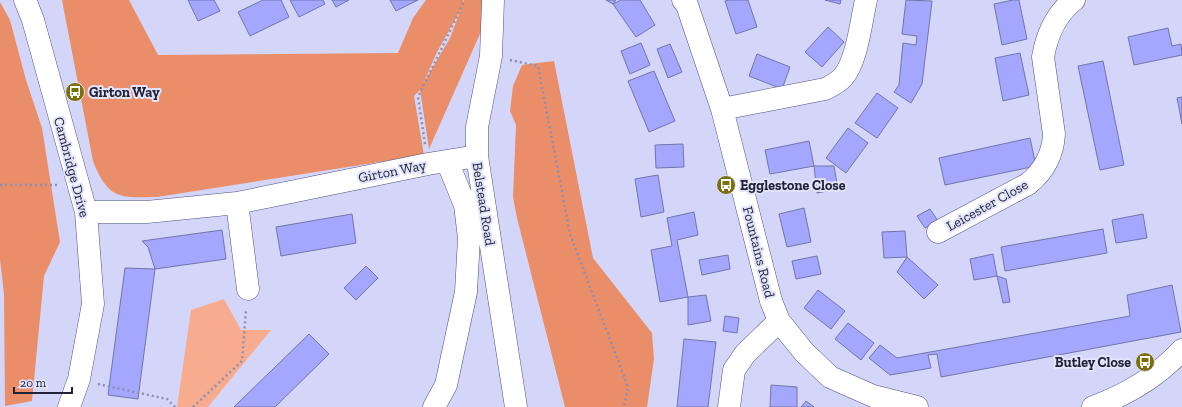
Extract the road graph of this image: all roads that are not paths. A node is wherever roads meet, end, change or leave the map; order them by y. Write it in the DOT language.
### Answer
graph roads {
  1 [pos="25,0"];
  2 [pos="493,0"];
  3 [pos="683,0"];
  4 [pos="866,0"];
  5 [pos="1074,0"];
  6 [pos="722,109"];
  7 [pos="477,156"];
  8 [pos="438,162"];
  9 [pos="237,203"];
  10 [pos="86,212"];
  11 [pos="938,232"];
  12 [pos="248,289"];
  13 [pos="779,321"];
  14 [pos="1182,350"];
  15 [pos="1123,402"];
  16 [pos="69,407"];
  17 [pos="434,407"];
  18 [pos="516,407"];
  19 [pos="729,407"];
  20 [pos="917,407"];
  21 [pos="1092,407"];
  1 -- 10 [label="street, Cambridge Drive"];
  2 -- 7 [label="street, Belstead Road"];
  3 -- 6 [label="street, Fountains Road"];
  4 -- 6 [label="street"];
  5 -- 11 [label="street, Leicester Close"];
  6 -- 13 [label="street, Fountains Road"];
  7 -- 8 [label="street, Girton Way"];
  7 -- 18 [label="street, Belstead Road"];
  8 -- 9 [label="street, Girton Way"];
  8 -- 17 [label="street"];
  9 -- 10 [label="street, Girton Way"];
  9 -- 12 [label="street"];
  10 -- 16 [label="street, Cambridge Drive"];
  13 -- 19 [label="street"];
  13 -- 20 [label="street, Fountains Road"];
  14 -- 15 [label="street"];
  15 -- 21 [label="street"];
}
